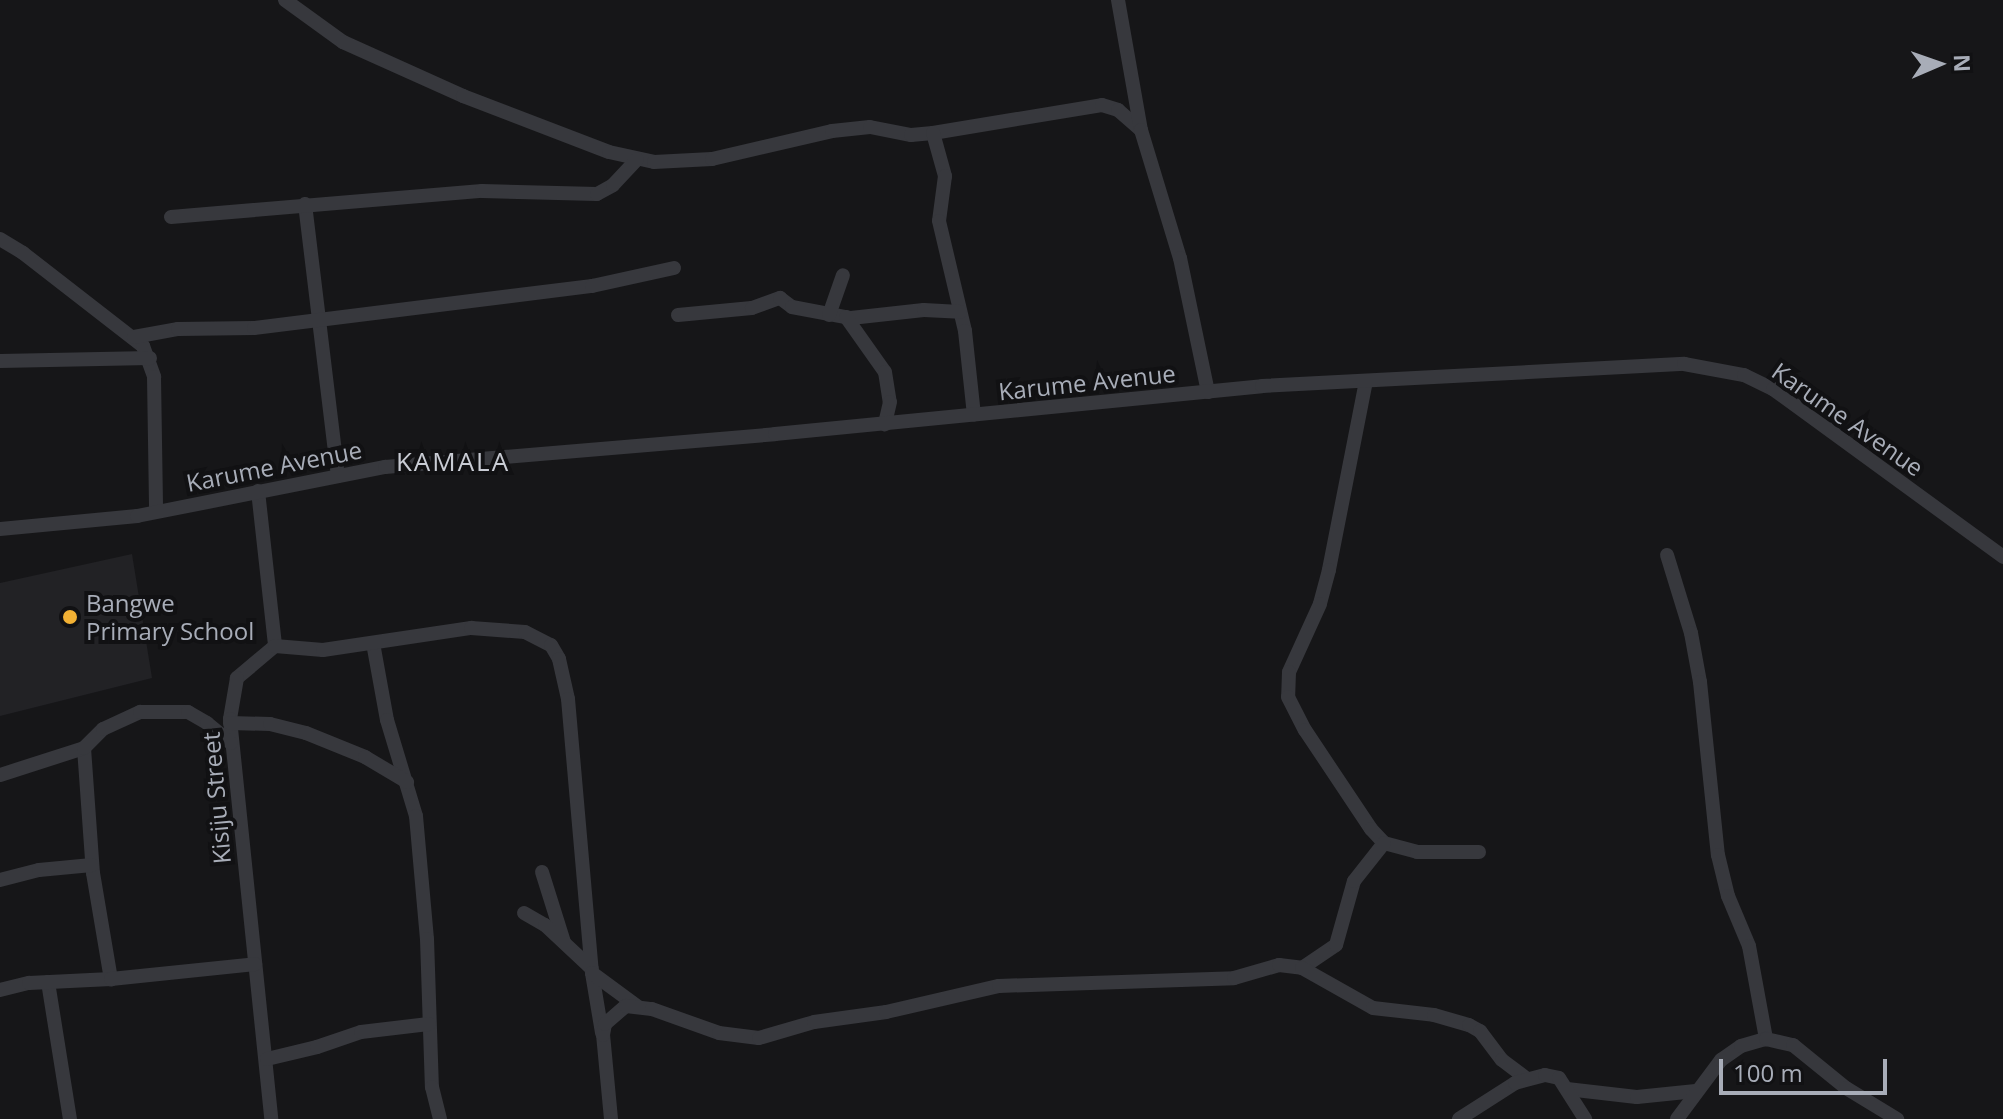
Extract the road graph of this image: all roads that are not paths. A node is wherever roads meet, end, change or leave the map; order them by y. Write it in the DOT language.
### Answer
graph roads {
  1 [pos="285,0"];
  2 [pos="1118,0"];
  3 [pos="1141,130"];
  4 [pos="933,133"];
  5 [pos="637,159"];
  6 [pos="305,204"];
  7 [pos="171,217"];
  8 [pos="0,239"];
  9 [pos="674,268"];
  10 [pos="843,275"];
  11 [pos="960,312"];
  12 [pos="678,315"];
  13 [pos="829,315"];
  14 [pos="319,317"];
  15 [pos="846,317"];
  16 [pos="134,337"];
  17 [pos="150,358"];
  18 [pos="0,361"];
  19 [pos="1366,381"];
  20 [pos="1208,392"];
  21 [pos="974,415"];
  22 [pos="885,424"];
  23 [pos="338,476"];
  24 [pos="258,491"];
  25 [pos="156,510"];
  26 [pos="0,529"];
  27 [pos="1667,555"];
  28 [pos="2003,557"];
  29 [pos="373,643"];
  30 [pos="275,646"];
  31 [pos="230,723"];
  32 [pos="231,743"];
  33 [pos="84,748"];
  34 [pos="0,775"];
  35 [pos="407,782"];
  36 [pos="1384,843"];
  37 [pos="1479,852"];
  38 [pos="92,865"];
  39 [pos="542,872"];
  40 [pos="0,880"];
  41 [pos="524,913"];
  42 [pos="564,942"];
  43 [pos="255,964"];
  44 [pos="1302,968"];
  45 [pos="592,971"];
  46 [pos="111,979"];
  47 [pos="48,982"];
  48 [pos="0,990"];
  49 [pos="637,1007"];
  50 [pos="429,1024"];
  51 [pos="1766,1039"];
  52 [pos="604,1041"];
  53 [pos="267,1059"];
  54 [pos="1526,1078"];
  55 [pos="1567,1089"];
  56 [pos="1696,1091"];
  57 [pos="70,1119"];
  58 [pos="271,1119"];
  59 [pos="440,1119"];
  60 [pos="611,1119"];
  61 [pos="1459,1119"];
  62 [pos="1585,1119"];
  63 [pos="1677,1119"];
  64 [pos="1897,1119"];
  1 -- 5 [label="street"];
  2 -- 3 [label="street"];
  3 -- 4 [label="street"];
  3 -- 20 [label="street"];
  4 -- 5 [label="street"];
  4 -- 11 [label="street"];
  5 -- 6 [label="street"];
  6 -- 7 [label="street"];
  6 -- 14 [label="street"];
  8 -- 16 [label="street"];
  9 -- 14 [label="street"];
  10 -- 13 [label="street"];
  11 -- 15 [label="street"];
  11 -- 21 [label="street"];
  12 -- 13 [label="street"];
  13 -- 15 [label="street"];
  14 -- 16 [label="street"];
  14 -- 23 [label="street"];
  15 -- 22 [label="street"];
  16 -- 17 [label="street"];
  17 -- 18 [label="street"];
  17 -- 25 [label="street"];
  19 -- 20 [label="street, Karume Avenue"];
  19 -- 28 [label="street, Karume Avenue"];
  19 -- 36 [label="street"];
  20 -- 21 [label="street, Karume Avenue"];
  21 -- 22 [label="street, Karume Avenue"];
  22 -- 23 [label="street, Karume Avenue"];
  23 -- 24 [label="street, Karume Avenue"];
  24 -- 25 [label="street, Karume Avenue"];
  24 -- 30 [label="street"];
  25 -- 26 [label="street, Karume Avenue"];
  27 -- 51 [label="street"];
  29 -- 30 [label="street"];
  29 -- 35 [label="street"];
  29 -- 45 [label="street"];
  30 -- 31 [label="street, Kisiju Street"];
  31 -- 32 [label="street, Kisiju Street"];
  31 -- 35 [label="street"];
  32 -- 33 [label="street"];
  32 -- 43 [label="street, Kisiju Street"];
  33 -- 34 [label="street"];
  33 -- 38 [label="street"];
  35 -- 50 [label="street"];
  36 -- 37 [label="street"];
  36 -- 44 [label="street"];
  38 -- 40 [label="street"];
  38 -- 46 [label="street"];
  39 -- 42 [label="street"];
  41 -- 42 [label="street"];
  42 -- 45 [label="street"];
  43 -- 46 [label="street"];
  43 -- 53 [label="street, Kisiju Street"];
  44 -- 49 [label="street"];
  44 -- 54 [label="street"];
  45 -- 49 [label="street"];
  45 -- 52 [label="street"];
  46 -- 47 [label="street"];
  47 -- 48 [label="street"];
  47 -- 57 [label="street"];
  49 -- 52 [label="street"];
  50 -- 53 [label="street"];
  50 -- 59 [label="street"];
  51 -- 56 [label="street"];
  51 -- 64 [label="street"];
  52 -- 60 [label="street"];
  53 -- 58 [label="street, Kisiju Street"];
  54 -- 55 [label="street"];
  54 -- 61 [label="street"];
  55 -- 56 [label="street"];
  55 -- 62 [label="street"];
  56 -- 63 [label="street"];
}
